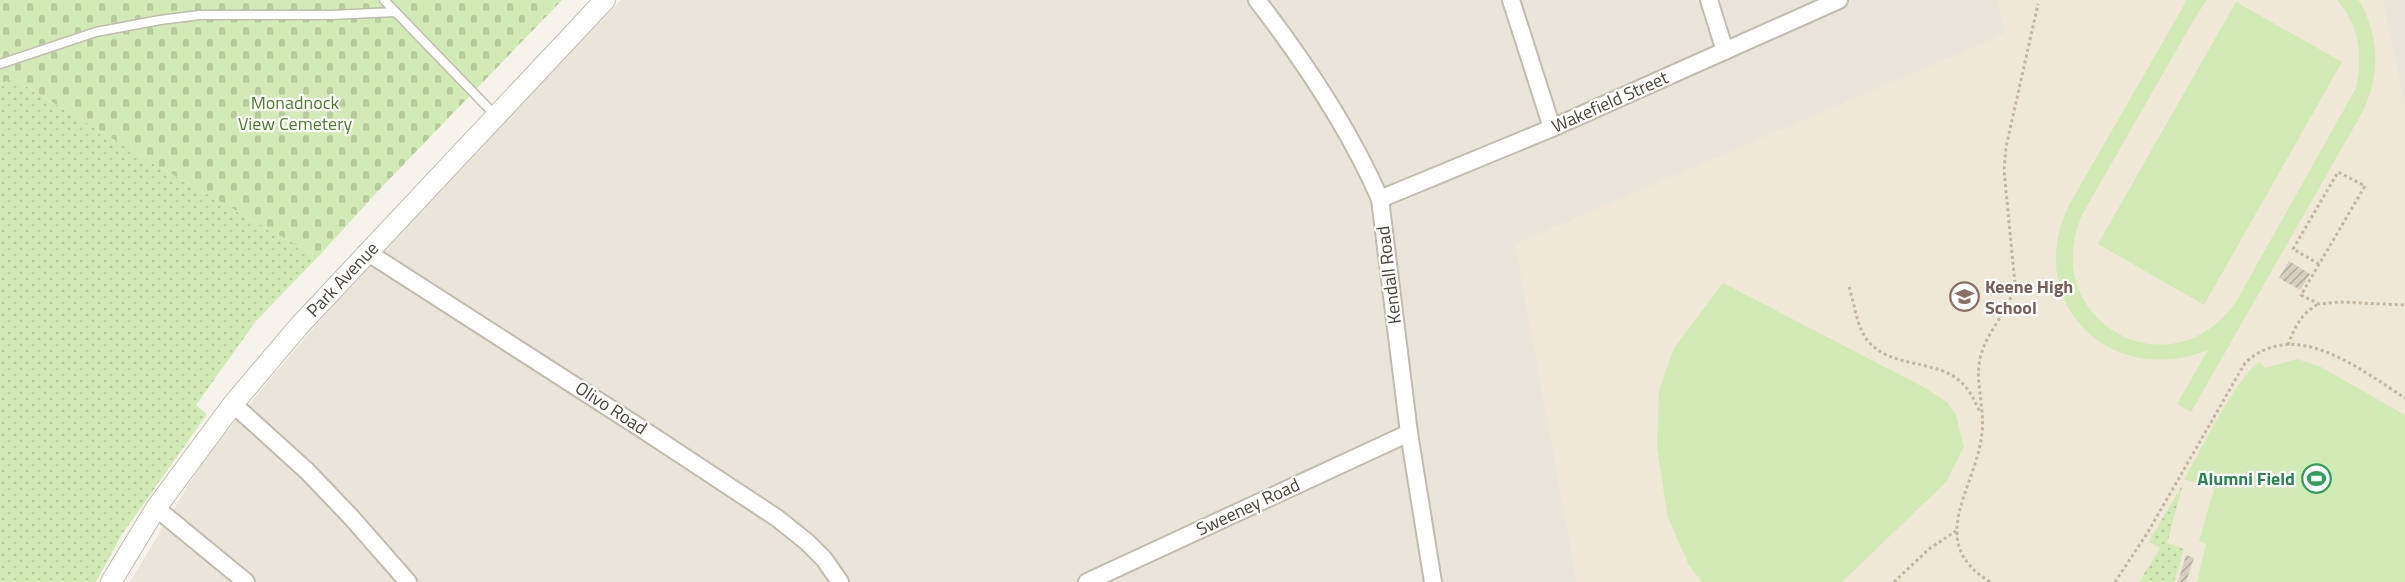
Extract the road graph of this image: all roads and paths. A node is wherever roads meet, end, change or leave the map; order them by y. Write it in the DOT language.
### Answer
graph roads {
  1 [pos="384,0"];
  2 [pos="605,0"];
  3 [pos="1257,0"];
  4 [pos="1511,0"];
  5 [pos="1709,0"];
  6 [pos="1839,0"];
  7 [pos="2038,4"];
  8 [pos="395,12"];
  9 [pos="1725,51"];
  10 [pos="0,64"];
  11 [pos="495,115"];
  12 [pos="1552,128"];
  13 [pos="1380,199"];
  14 [pos="367,252"];
  15 [pos="2319,264"];
  16 [pos="1849,287"];
  17 [pos="2318,304"];
  18 [pos="2405,305"];
  19 [pos="2288,345"];
  20 [pos="2405,398"];
  21 [pos="233,404"];
  22 [pos="1982,416"];
  23 [pos="1409,433"];
  24 [pos="156,508"];
  25 [pos="1956,531"];
  26 [pos="1096,580"];
  27 [pos="111,582"];
  28 [pos="246,582"];
  29 [pos="408,582"];
  30 [pos="840,582"];
  31 [pos="1433,582"];
  32 [pos="1893,582"];
  33 [pos="1990,582"];
  34 [pos="2115,582"];
  1 -- 8 [label="lane"];
  2 -- 11 [label="street, Park Avenue"];
  3 -- 13 [label="street, Kendall Road"];
  4 -- 12 [label="street"];
  5 -- 9 [label="street"];
  6 -- 9 [label="street, Wakefield Street"];
  7 -- 22 [label="path"];
  8 -- 10 [label="lane"];
  8 -- 11 [label="lane"];
  9 -- 12 [label="street, Wakefield Street"];
  11 -- 14 [label="street, Park Avenue"];
  12 -- 13 [label="street, Wakefield Street"];
  13 -- 23 [label="street, Kendall Road"];
  14 -- 21 [label="street, Park Avenue"];
  14 -- 30 [label="street, Olivo Road"];
  15 -- 15 [label="path"];
  15 -- 17 [label="path"];
  16 -- 22 [label="path"];
  17 -- 18 [label="path"];
  17 -- 19 [label="path"];
  19 -- 20 [label="path"];
  19 -- 34 [label="path"];
  21 -- 24 [label="street, Park Avenue"];
  21 -- 29 [label="street"];
  22 -- 25 [label="path"];
  23 -- 26 [label="street, Sweeney Road"];
  23 -- 31 [label="street, Kendall Road"];
  24 -- 27 [label="street, Park Avenue"];
  24 -- 28 [label="street"];
  25 -- 32 [label="path"];
  25 -- 33 [label="path"];
}
